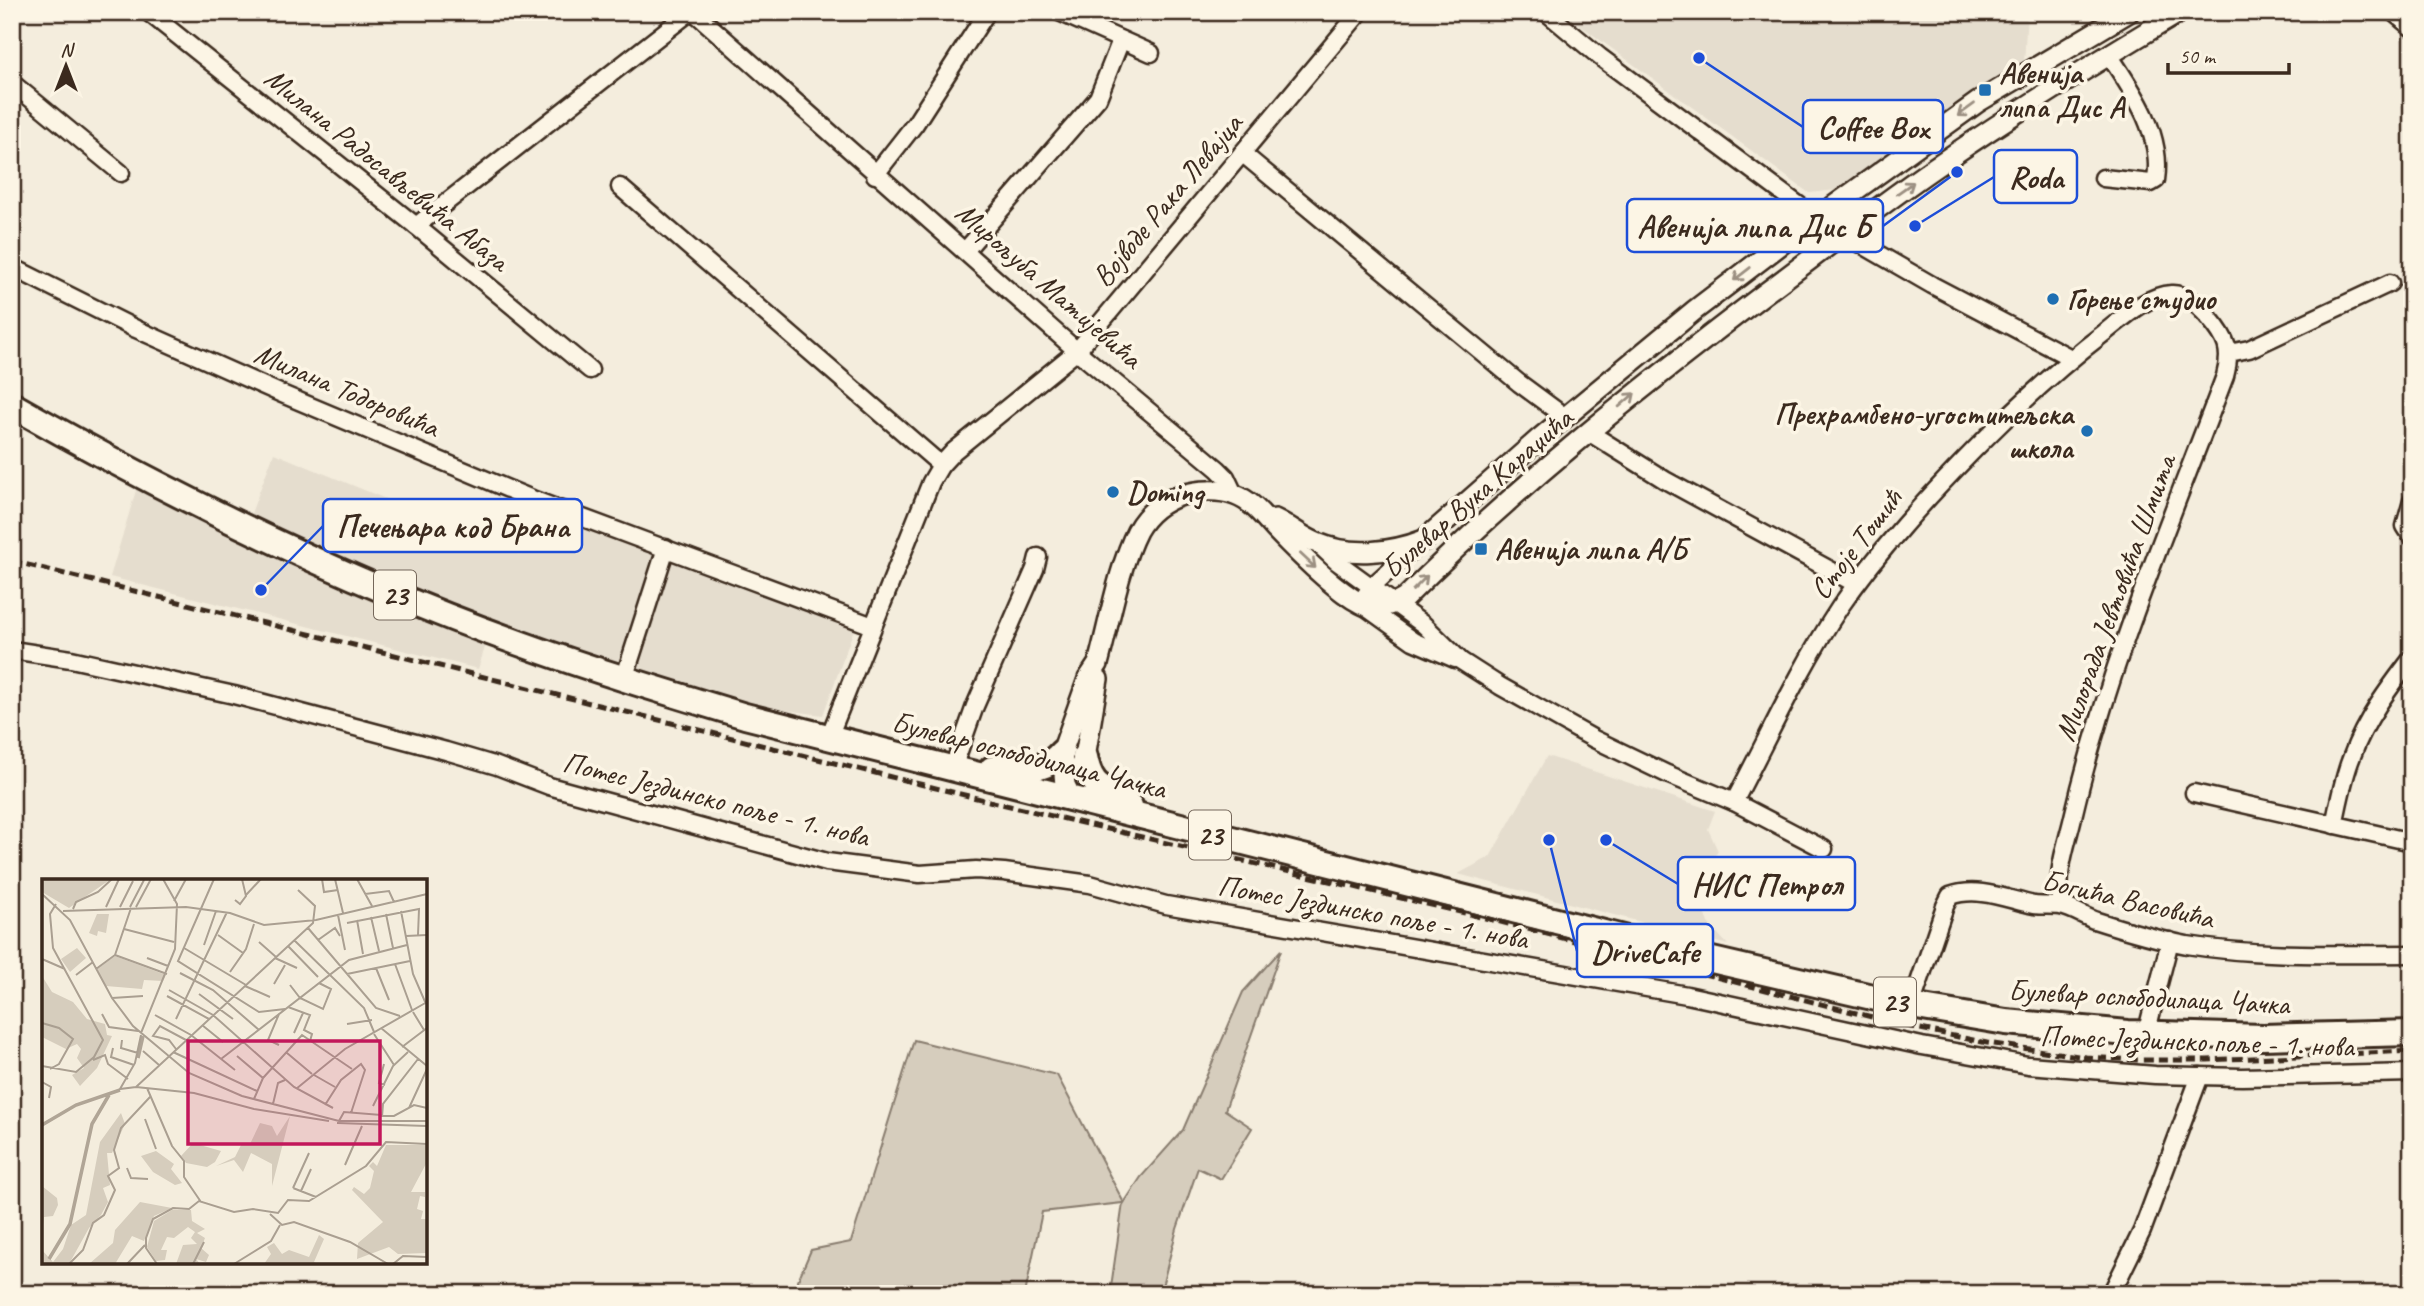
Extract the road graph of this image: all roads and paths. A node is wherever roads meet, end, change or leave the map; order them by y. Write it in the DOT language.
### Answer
graph roads {
  1 [pos="148,12"];
  2 [pos="692,12"];
  3 [pos="987,12"];
  4 [pos="1059,12"];
  5 [pos="1360,12"];
  6 [pos="1546,12"];
  7 [pos="2129,12"];
  8 [pos="2180,12"];
  9 [pos="2393,12"];
  10 [pos="2412,28"];
  11 [pos="1121,40"];
  12 [pos="1151,53"];
  13 [pos="2109,55"];
  14 [pos="12,83"];
  15 [pos="1242,153"];
  16 [pos="121,173"];
  17 [pos="876,174"];
  18 [pos="2103,178"];
  19 [pos="620,187"];
  20 [pos="1815,218"];
  21 [pos="416,226"];
  22 [pos="1845,233"];
  23 [pos="965,251"];
  24 [pos="12,267"];
  25 [pos="2390,283"];
  26 [pos="1077,351"];
  27 [pos="2229,354"];
  28 [pos="2071,358"];
  29 [pos="590,370"];
  30 [pos="12,405"];
  31 [pos="1565,418"];
  32 [pos="1590,433"];
  33 [pos="941,465"];
  34 [pos="1234,494"];
  35 [pos="2412,501"];
  36 [pos="1261,513"];
  37 [pos="2412,537"];
  38 [pos="1424,540"];
  39 [pos="1318,544"];
  40 [pos="666,548"];
  41 [pos="1038,557"];
  42 [pos="1856,584"];
  43 [pos="1366,595"];
  44 [pos="1395,604"];
  45 [pos="873,626"];
  46 [pos="12,650"];
  47 [pos="2412,657"];
  48 [pos="1461,661"];
  49 [pos="624,679"];
  50 [pos="829,737"];
  51 [pos="1074,754"];
  52 [pos="964,771"];
  53 [pos="1062,792"];
  54 [pos="2194,793"];
  55 [pos="1734,802"];
  56 [pos="1140,817"];
  57 [pos="2334,825"];
  58 [pos="2412,842"];
  59 [pos="1824,849"];
  60 [pos="2063,906"];
  61 [pos="2170,941"];
  62 [pos="2412,954"];
  63 [pos="1912,1006"];
  64 [pos="2412,1033"];
  65 [pos="2146,1034"];
  66 [pos="2412,1073"];
  67 [pos="2200,1076"];
  68 [pos="2111,1294"];
  1 -- 21 [label="street, Милана Радосављевића Абаза"];
  2 -- 17 [label="street, Мирољуба Матијевића"];
  2 -- 21 [label="street"];
  3 -- 17 [label="street"];
  4 -- 11 [label="street"];
  5 -- 15 [label="street, Војводе Рака Левајца"];
  6 -- 20 [label="street"];
  7 -- 20 [label="street, Булевар Вука Караџића, one-way"];
  8 -- 13 [label="street, Булевар Вука Караџића"];
  9 -- 10 [label="street"];
  11 -- 12 [label="street"];
  11 -- 23 [label="street"];
  13 -- 18 [label="street"];
  22 -- 13 [label="street, Булевар Вука Караџића, one-way"];
  14 -- 16 [label="street"];
  15 -- 26 [label="street, Војводе Рака Левајца"];
  15 -- 31 [label="street"];
  17 -- 23 [label="street, Мирољуба Матијевића"];
  19 -- 33 [label="street"];
  20 -- 22 [label="street"];
  20 -- 31 [label="street, Булевар Вука Караџића, one-way"];
  21 -- 29 [label="street, Милана Радосављевића Абаза"];
  22 -- 28 [label="street"];
  32 -- 22 [label="street, Булевар Вука Караџића, one-way"];
  23 -- 26 [label="street, Мирољуба Матијевића"];
  24 -- 40 [label="street, Милана Тодоровића"];
  25 -- 27 [label="street"];
  26 -- 33 [label="street, Војводе Рака Левајца"];
  26 -- 34 [label="street, Мирољуба Матијевића"];
  27 -- 28 [label="street, Стоје Тошић"];
  27 -- 60 [label="street, Милорада Јевтовића Шмита"];
  28 -- 42 [label="street, Стоје Тошић"];
  30 -- 49 [label="main road, Булевар ослободилаца Чачка / 23"];
  31 -- 38 [label="street, Булевар Вука Караџића"];
  32 -- 42 [label="street"];
  44 -- 32 [label="street, Булевар Вука Караџића, one-way"];
  33 -- 45 [label="street, Војводе Рака Левајца"];
  34 -- 36 [label="street, Мирољуба Матијевића"];
  34 -- 51 [label="street"];
  35 -- 37 [label="street"];
  36 -- 39 [label="street"];
  36 -- 43 [label="street, Мирољуба Матијевића, one-way"];
  38 -- 39 [label="street"];
  38 -- 43 [label="street, Булевар Вука Караџића"];
  39 -- 43 [label="street"];
  40 -- 45 [label="street, Милана Тодоровића"];
  40 -- 49 [label="street"];
  41 -- 52 [label="street"];
  42 -- 55 [label="street, Стоје Тошић"];
  43 -- 44 [label="street, Булевар Вука Караџића"];
  43 -- 48 [label="street"];
  44 -- 48 [label="street"];
  45 -- 50 [label="street, Војводе Рака Левајца"];
  46 -- 67 [label="street, Потес Јездинско поље - 1. нова"];
  47 -- 57 [label="street"];
  48 -- 55 [label="street"];
  49 -- 50 [label="main road, Булевар ослободилаца Чачка / 23"];
  50 -- 52 [label="main road, Булевар ослободилаца Чачка / 23"];
  51 -- 52 [label="main road"];
  51 -- 53 [label="street"];
  51 -- 56 [label="main road"];
  52 -- 53 [label="main road, Булевар ослободилаца Чачка / 23"];
  53 -- 56 [label="main road, Булевар ослободилаца Чачка / 23"];
  54 -- 57 [label="street"];
  55 -- 59 [label="street"];
  56 -- 63 [label="main road, Булевар ослободилаца Чачка / 23"];
  57 -- 58 [label="street"];
  60 -- 61 [label="street, Богића Васовића"];
  60 -- 63 [label="street, Богића Васовића"];
  61 -- 62 [label="street, Богића Васовића"];
  61 -- 65 [label="street"];
  63 -- 65 [label="main road, Булевар ослободилаца Чачка / 23"];
  64 -- 65 [label="main road, Булевар ослободилаца Чачка / 23"];
  66 -- 67 [label="street, Потес Јездинско поље - 1. нова"];
  67 -- 68 [label="street"];
}
